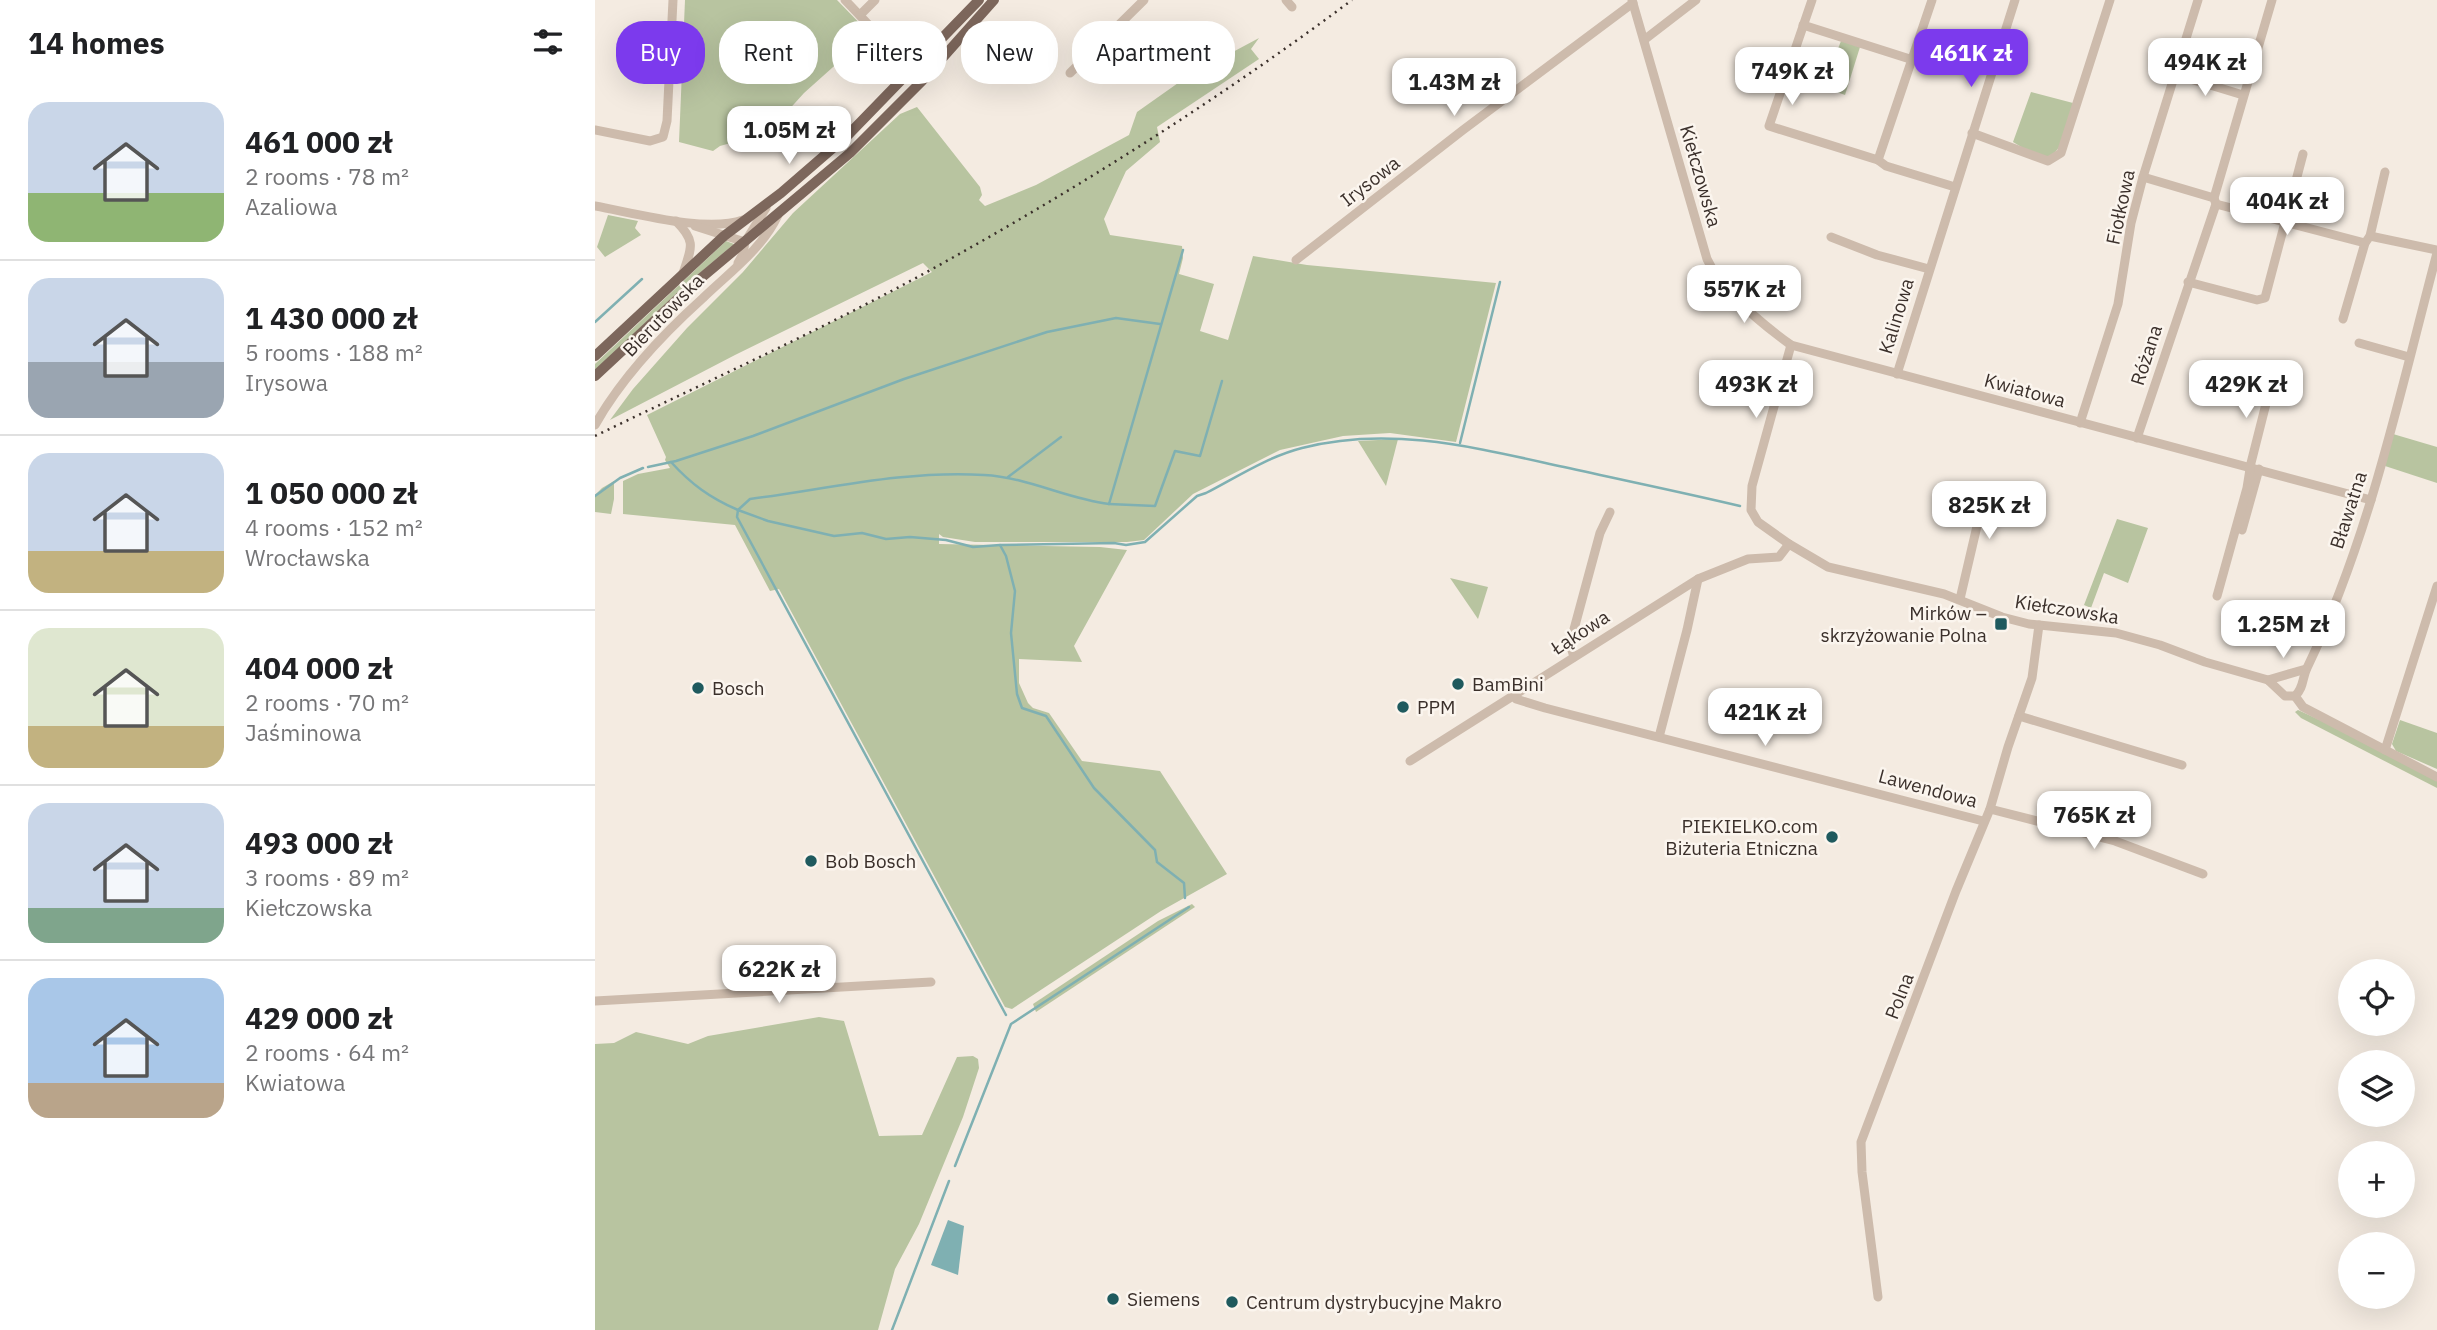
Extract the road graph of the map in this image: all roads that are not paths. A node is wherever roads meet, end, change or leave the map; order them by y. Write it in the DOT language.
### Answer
graph roads {
  1 [pos="673,0"];
  2 [pos="845,0"];
  3 [pos="875,0"];
  4 [pos="979,0"];
  5 [pos="994,0"];
  6 [pos="1144,0"];
  7 [pos="1696,0"];
  8 [pos="1812,0"];
  9 [pos="1932,0"];
  10 [pos="2015,0"];
  11 [pos="2110,0"];
  12 [pos="2198,0"];
  13 [pos="2259,0"];
  14 [pos="1633,2"];
  15 [pos="2272,2"];
  16 [pos="859,15"];
  17 [pos="865,21"];
  18 [pos="1803,25"];
  19 [pos="947,33"];
  20 [pos="1644,40"];
  21 [pos="947,53"];
  22 [pos="1913,60"];
  23 [pos="1070,73"];
  24 [pos="2174,74"];
  25 [pos="898,84"];
  26 [pos="919,84"];
  27 [pos="2243,94"];
  28 [pos="595,130"];
  29 [pos="1972,133"];
  30 [pos="2304,154"];
  31 [pos="1878,160"];
  32 [pos="2385,172"];
  33 [pos="2143,177"];
  34 [pos="1955,187"];
  35 [pos="774,198"];
  36 [pos="2215,201"];
  37 [pos="595,206"];
  38 [pos="778,215"];
  39 [pos="676,221"];
  40 [pos="2286,221"];
  41 [pos="741,222"];
  42 [pos="724,236"];
  43 [pos="1831,237"];
  44 [pos="748,238"];
  45 [pos="2367,239"];
  46 [pos="2437,251"];
  47 [pos="1296,260"];
  48 [pos="736,268"];
  49 [pos="1929,270"];
  50 [pos="683,273"];
  51 [pos="2188,282"];
  52 [pos="2343,319"];
  53 [pos="2359,343"];
  54 [pos="1791,345"];
  55 [pos="595,356"];
  56 [pos="2409,356"];
  57 [pos="1897,374"];
  58 [pos="595,376"];
  59 [pos="2272,380"];
  60 [pos="2080,423"];
  61 [pos="595,425"];
  62 [pos="2137,438"];
  63 [pos="2255,468"];
  64 [pos="2371,500"];
  65 [pos="1610,512"];
  66 [pos="2035,515"];
  67 [pos="2242,530"];
  68 [pos="1789,544"];
  69 [pos="1698,579"];
  70 [pos="2437,586"];
  71 [pos="2217,596"];
  72 [pos="1960,599"];
  73 [pos="2432,621"];
  74 [pos="2039,625"];
  75 [pos="1574,657"];
  76 [pos="2306,669"];
  77 [pos="2268,680"];
  78 [pos="1513,694"];
  79 [pos="2290,696"];
  80 [pos="2019,716"];
  81 [pos="1660,737"];
  82 [pos="2385,750"];
  83 [pos="1411,761"];
  84 [pos="2182,765"];
  85 [pos="2437,777"];
  86 [pos="1990,809"];
  87 [pos="1983,821"];
  88 [pos="2203,874"];
  89 [pos="930,982"];
  90 [pos="595,1001"];
  91 [pos="1878,1297"];
  1 -- 28 [label="street"];
  2 -- 16 [label="street"];
  3 -- 16 [label="street"];
  4 -- 19 [label="main road"];
  5 -- 21 [label="main road"];
  6 -- 23 [label="street"];
  7 -- 20 [label="street"];
  8 -- 18 [label="street"];
  9 -- 22 [label="street"];
  10 -- 29 [label="street, Kalinowa"];
  11 -- 29 [label="street"];
  12 -- 24 [label="street, Fiołkowa"];
  13 -- 15 [label="street"];
  14 -- 20 [label="street, Kiełczowska"];
  14 -- 47 [label="street, Irysowa"];
  15 -- 27 [label="street, Różana"];
  16 -- 17 [label="street"];
  18 -- 22 [label="street"];
  18 -- 31 [label="street"];
  20 -- 54 [label="street, Kiełczowska"];
  22 -- 31 [label="street"];
  24 -- 27 [label="street"];
  24 -- 33 [label="street, Fiołkowa"];
  25 -- 35 [label="main road"];
  26 -- 38 [label="main road"];
  27 -- 36 [label="street, Różana"];
  29 -- 34 [label="street, Kalinowa"];
  30 -- 40 [label="street"];
  31 -- 34 [label="street"];
  32 -- 45 [label="street"];
  33 -- 36 [label="street"];
  33 -- 60 [label="street, Fiołkowa"];
  34 -- 49 [label="street, Kalinowa"];
  35 -- 41 [label="main road"];
  35 -- 44 [label="street, Bierutowska"];
  36 -- 40 [label="street"];
  36 -- 51 [label="street, Różana"];
  37 -- 39 [label="street"];
  38 -- 44 [label="main road"];
  38 -- 48 [label="street, Bierutowska"];
  39 -- 41 [label="street"];
  39 -- 42 [label="street"];
  39 -- 50 [label="street"];
  40 -- 45 [label="street"];
  40 -- 51 [label="street"];
  41 -- 42 [label="main road"];
  42 -- 44 [label="street"];
  42 -- 50 [label="main road"];
  43 -- 49 [label="street, Kalinowa"];
  44 -- 48 [label="street, Bierutowska"];
  44 -- 58 [label="main road"];
  45 -- 46 [label="street"];
  45 -- 52 [label="street"];
  46 -- 56 [label="street, Bławatna"];
  48 -- 61 [label="street, Bierutowska"];
  49 -- 57 [label="street, Kalinowa"];
  50 -- 55 [label="main road"];
  51 -- 62 [label="street, Różana"];
  53 -- 56 [label="street"];
  54 -- 57 [label="street, Kwiatowa"];
  54 -- 68 [label="street, Kiełczowska"];
  56 -- 64 [label="street, Bławatna"];
  57 -- 60 [label="street, Kwiatowa"];
  59 -- 63 [label="street"];
  60 -- 62 [label="street, Kwiatowa"];
  62 -- 63 [label="street, Kwiatowa"];
  63 -- 64 [label="street, Kwiatowa"];
  63 -- 67 [label="street"];
  63 -- 71 [label="street"];
  64 -- 76 [label="street, Bławatna"];
  65 -- 75 [label="street"];
  66 -- 72 [label="street"];
  68 -- 69 [label="street, Łąkowa"];
  68 -- 72 [label="street, Kiełczowska"];
  69 -- 75 [label="street, Łąkowa"];
  69 -- 81 [label="street"];
  70 -- 73 [label="street"];
  72 -- 74 [label="street, Kiełczowska"];
  73 -- 82 [label="street"];
  74 -- 77 [label="street, Kiełczowska"];
  74 -- 80 [label="street, Polna"];
  75 -- 78 [label="street, Łąkowa"];
  76 -- 77 [label="street"];
  76 -- 79 [label="street, Bławatna"];
  77 -- 79 [label="street, Kiełczowska"];
  78 -- 81 [label="street"];
  78 -- 83 [label="street, Łąkowa"];
  79 -- 82 [label="street, Kiełczowska"];
  80 -- 84 [label="street"];
  80 -- 86 [label="street, Polna"];
  81 -- 87 [label="street, Lawendowa"];
  82 -- 85 [label="street, Kiełczowska"];
  86 -- 87 [label="street, Polna"];
  86 -- 88 [label="street"];
  87 -- 91 [label="street, Polna"];
  89 -- 90 [label="street"];
}
